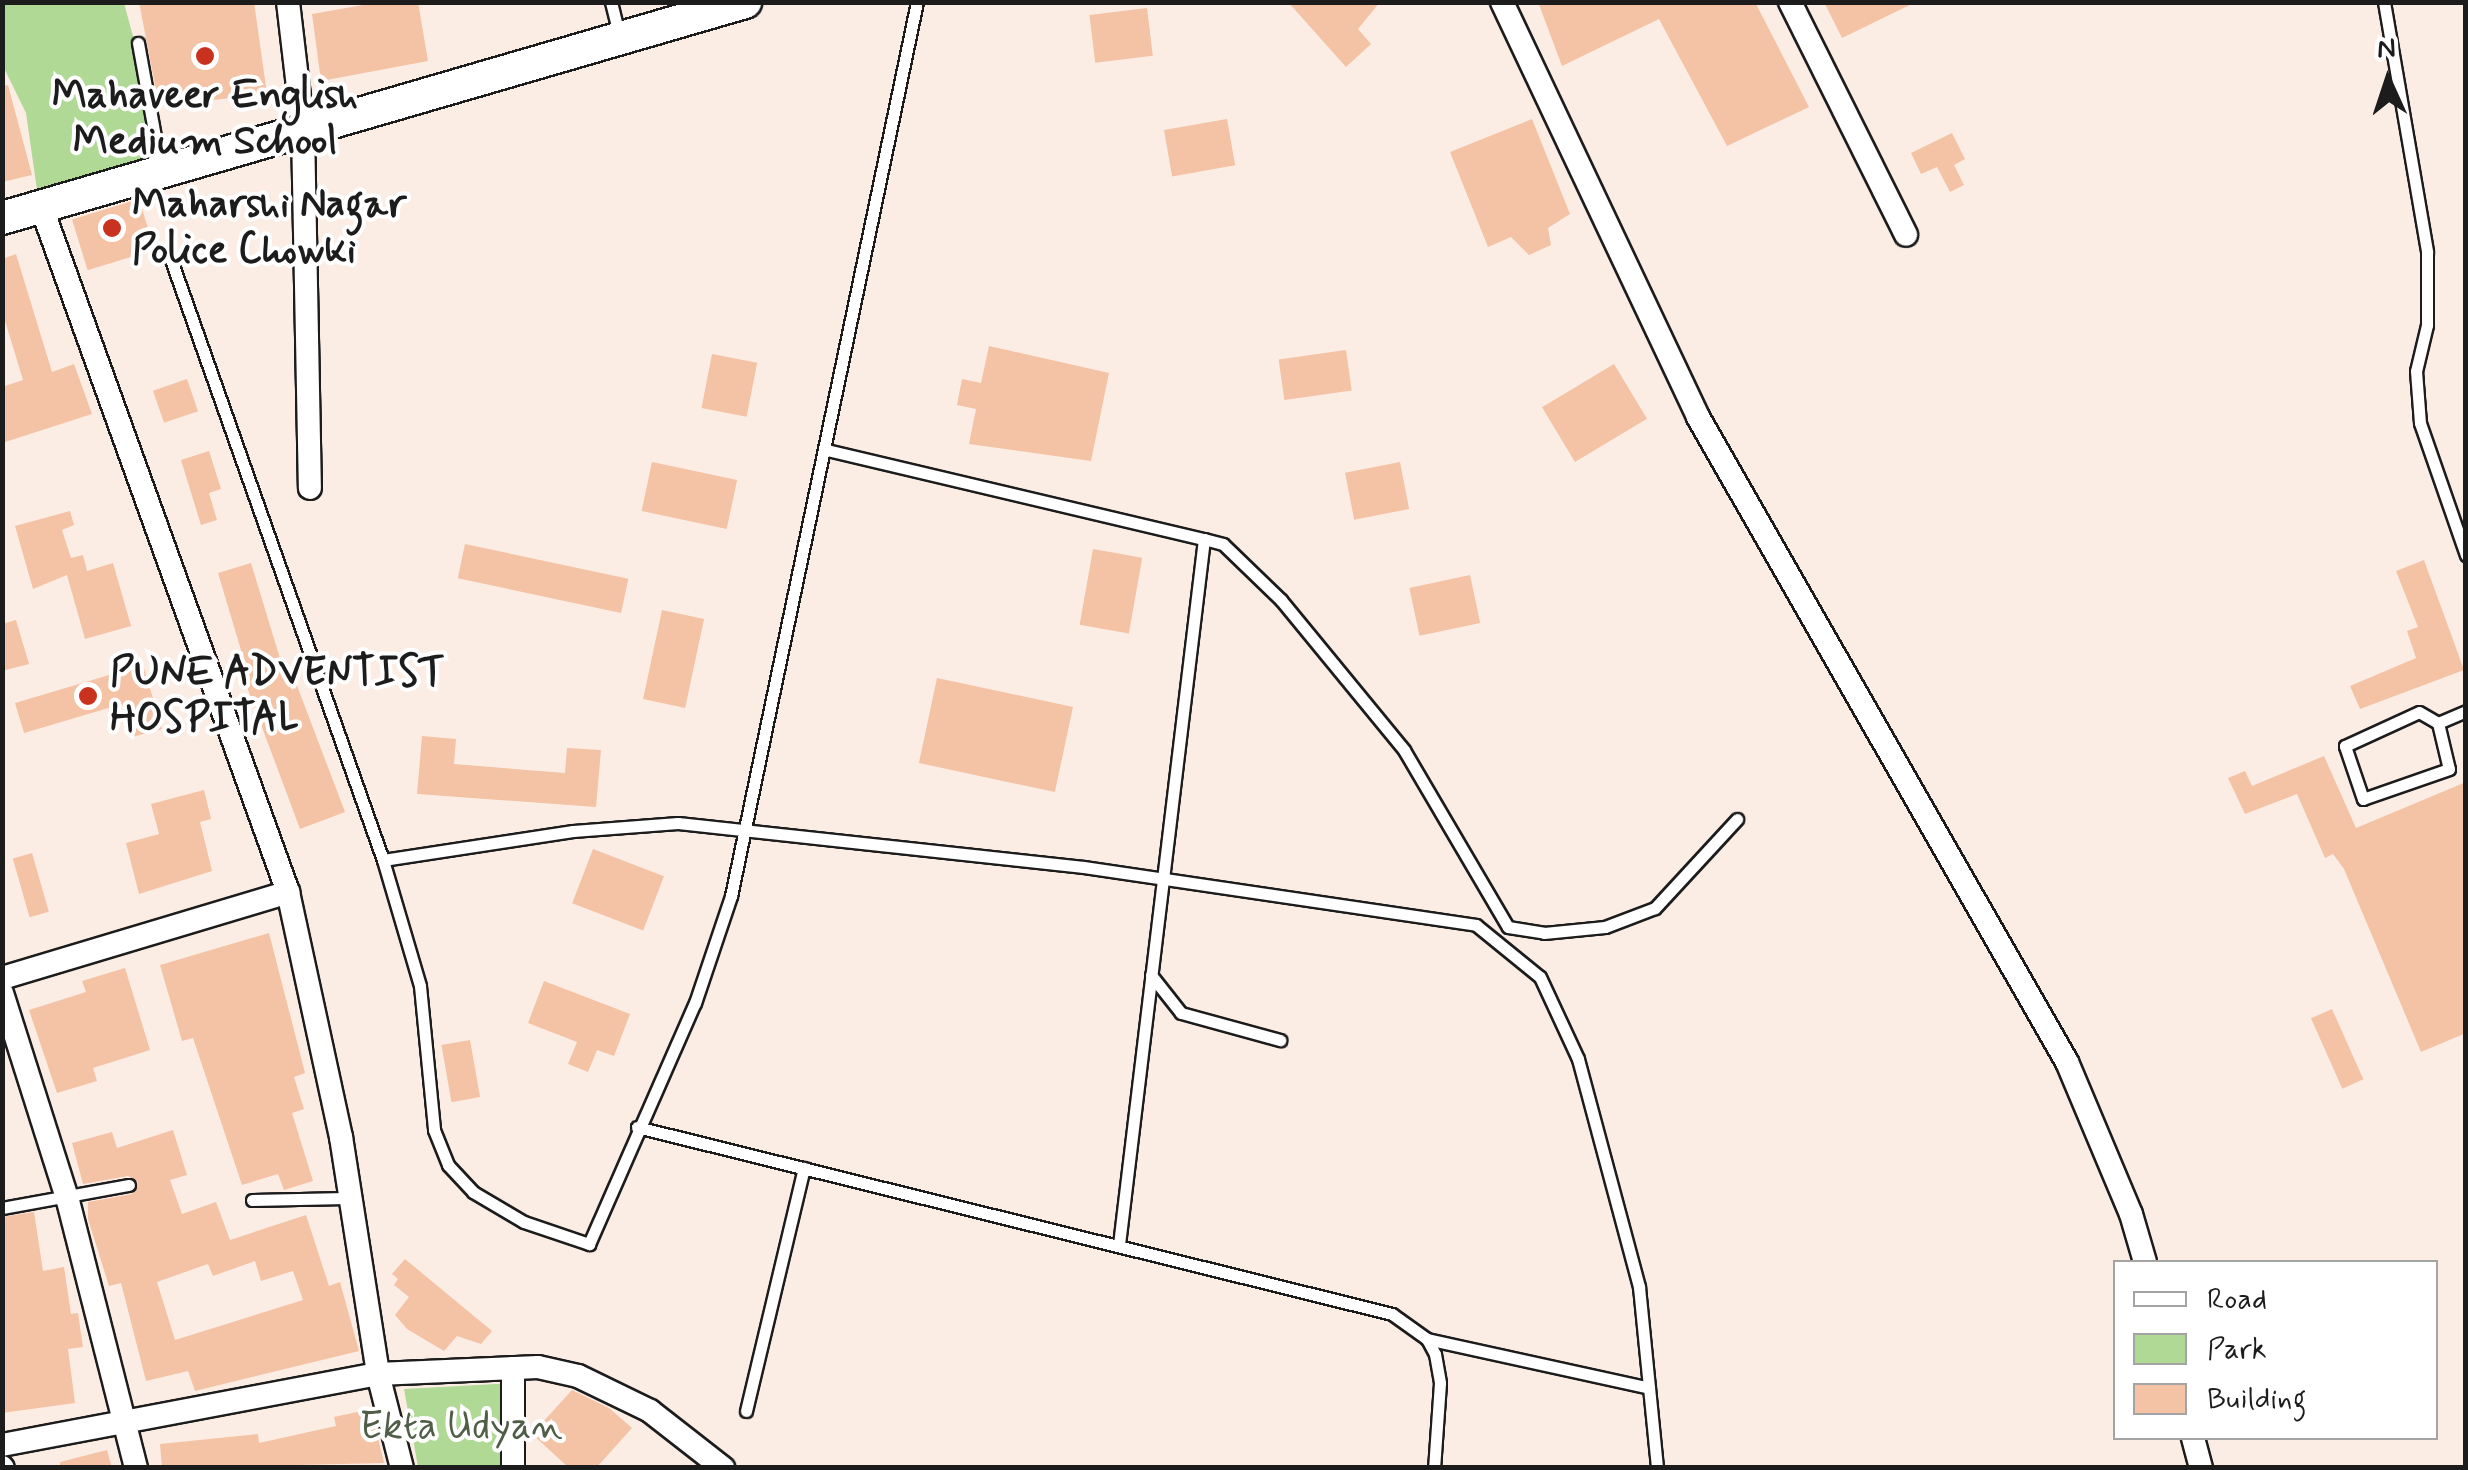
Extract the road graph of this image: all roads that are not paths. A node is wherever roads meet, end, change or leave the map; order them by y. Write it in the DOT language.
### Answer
graph roads {
  1 [pos="288,2"];
  2 [pos="611,2"];
  3 [pos="746,2"];
  4 [pos="918,2"];
  5 [pos="1502,2"];
  6 [pos="1790,2"];
  7 [pos="2384,2"];
  8 [pos="620,38"];
  9 [pos="138,43"];
  10 [pos="303,128"];
  11 [pos="161,170"];
  12 [pos="40,206"];
  13 [pos="2,218"];
  14 [pos="1906,235"];
  15 [pos="169,254"];
  16 [pos="827,450"];
  17 [pos="310,488"];
  18 [pos="1204,539"];
  19 [pos="2466,554"];
  20 [pos="2466,712"];
  21 [pos="2438,723"];
  22 [pos="1736,819"];
  23 [pos="744,830"];
  24 [pos="383,860"];
  25 [pos="1162,878"];
  26 [pos="288,892"];
  27 [pos="1150,975"];
  28 [pos="2,978"];
  29 [pos="2,993"];
  30 [pos="1280,1040"];
  31 [pos="637,1127"];
  32 [pos="804,1168"];
  33 [pos="129,1185"];
  34 [pos="346,1198"];
  35 [pos="252,1200"];
  36 [pos="68,1201"];
  37 [pos="2,1208"];
  38 [pos="1119,1245"];
  39 [pos="2144,1260"];
  40 [pos="1427,1339"];
  41 [pos="512,1368"];
  42 [pos="378,1374"];
  43 [pos="1649,1388"];
  44 [pos="746,1411"];
  45 [pos="124,1423"];
  46 [pos="2193,1440"];
  47 [pos="2,1444"];
  48 [pos="136,1468"];
  49 [pos="402,1468"];
  50 [pos="513,1468"];
  51 [pos="723,1468"];
  52 [pos="1434,1468"];
  53 [pos="1657,1468"];
  54 [pos="2201,1468"];
  1 -- 10 [label="street"];
  2 -- 8 [label="lane"];
  3 -- 8 [label="main road"];
  4 -- 16 [label="lane"];
  5 -- 39 [label="street"];
  6 -- 14 [label="street"];
  7 -- 19 [label="lane"];
  8 -- 10 [label="main road"];
  9 -- 11 [label="lane"];
  10 -- 11 [label="main road"];
  10 -- 17 [label="street"];
  11 -- 12 [label="main road"];
  12 -- 13 [label="main road"];
  12 -- 26 [label="street"];
  15 -- 24 [label="lane"];
  16 -- 18 [label="lane"];
  16 -- 23 [label="lane"];
  18 -- 22 [label="lane"];
  18 -- 25 [label="lane"];
  20 -- 21 [label="lane"];
  21 -- 21 [label="lane"];
  23 -- 24 [label="lane"];
  23 -- 25 [label="lane"];
  23 -- 31 [label="lane"];
  24 -- 31 [label="lane"];
  25 -- 27 [label="lane"];
  25 -- 43 [label="lane"];
  26 -- 28 [label="street"];
  26 -- 34 [label="street"];
  27 -- 30 [label="lane"];
  27 -- 38 [label="lane"];
  29 -- 36 [label="street"];
  31 -- 32 [label="lane"];
  32 -- 38 [label="lane"];
  32 -- 44 [label="lane"];
  33 -- 36 [label="lane"];
  34 -- 35 [label="lane"];
  34 -- 42 [label="street"];
  36 -- 37 [label="lane"];
  36 -- 45 [label="street"];
  38 -- 40 [label="lane"];
  40 -- 43 [label="lane"];
  40 -- 52 [label="lane"];
  41 -- 42 [label="street"];
  41 -- 50 [label="street"];
  41 -- 51 [label="street"];
  42 -- 45 [label="street"];
  42 -- 49 [label="street"];
  43 -- 53 [label="lane"];
  45 -- 47 [label="street"];
  45 -- 48 [label="street"];
  46 -- 54 [label="street"];
}
